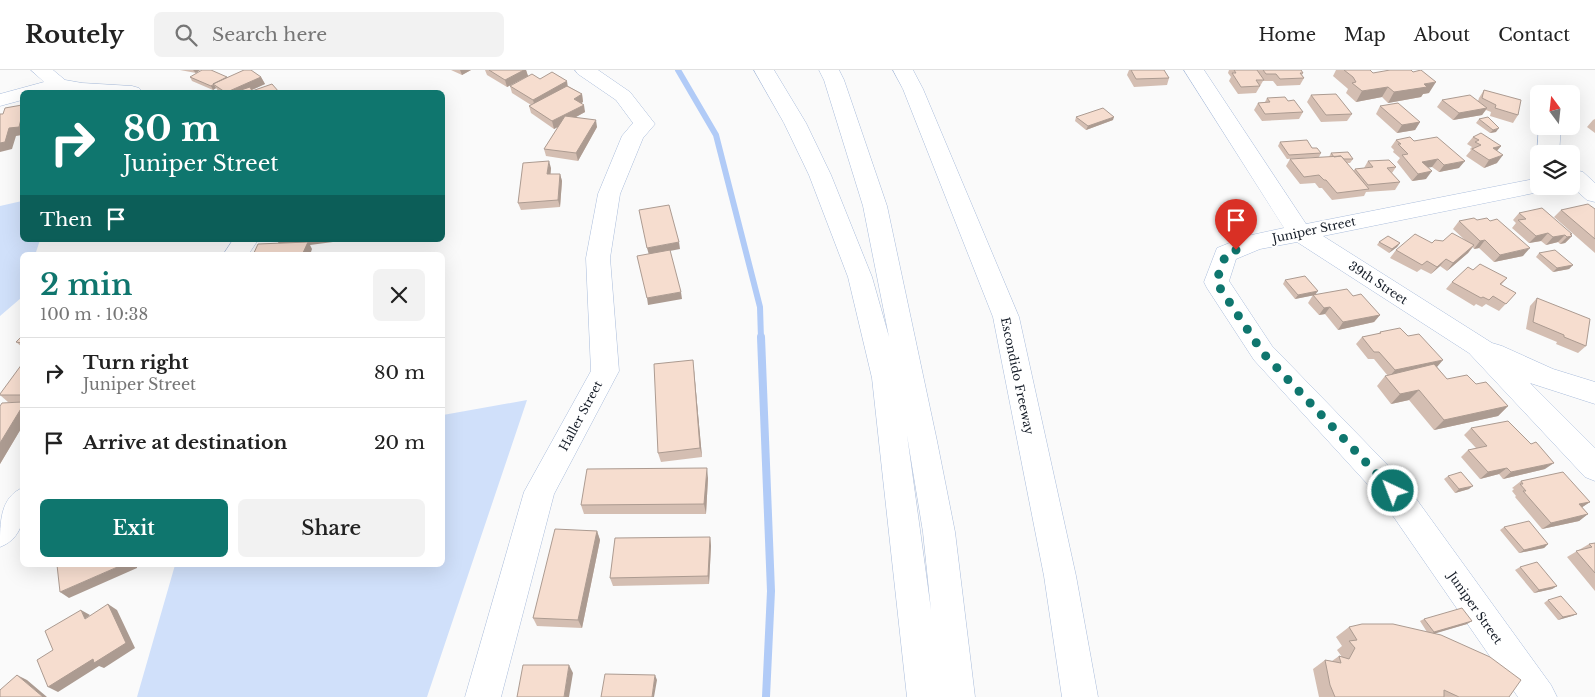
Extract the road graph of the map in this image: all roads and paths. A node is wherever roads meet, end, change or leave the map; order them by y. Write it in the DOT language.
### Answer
graph roads {
  1 [pos="41,70"];
  2 [pos="585,70"];
  3 [pos="764,70"];
  4 [pos="829,70"];
  5 [pos="903,70"];
  6 [pos="1194,70"];
  7 [pos="59,85"];
  8 [pos="38,90"];
  9 [pos="99,90"];
  10 [pos="20,95"];
  11 [pos="0,100"];
  12 [pos="1580,176"];
  13 [pos="1530,187"];
  14 [pos="1595,195"];
  15 [pos="1299,232"];
  16 [pos="1478,346"];
  17 [pos="1595,393"];
  18 [pos="1595,468"];
  19 [pos="20,504"];
  20 [pos="0,533"];
  21 [pos="483,697"];
  22 [pos="925,697"];
  23 [pos="957,697"];
  24 [pos="1080,697"];
  25 [pos="1539,697"];
  1 -- 7 [label="main road"];
  2 -- 21 [label="main road, Haller Street"];
  3 -- 22 [label="main road"];
  4 -- 23 [label="main road"];
  5 -- 24 [label="main road, Escondido Freeway"];
  6 -- 15 [label="main road, 39th Street"];
  7 -- 8 [label="main road"];
  7 -- 9 [label="main road"];
  10 -- 11 [label="main road"];
  12 -- 14 [label="main road"];
  13 -- 15 [label="main road, Juniper Street"];
  15 -- 16 [label="main road, 39th Street"];
  15 -- 25 [label="main road, Juniper Street"];
  16 -- 17 [label="main road"];
  16 -- 18 [label="main road, 39th Street"];
  19 -- 20 [label="main road"];
}
